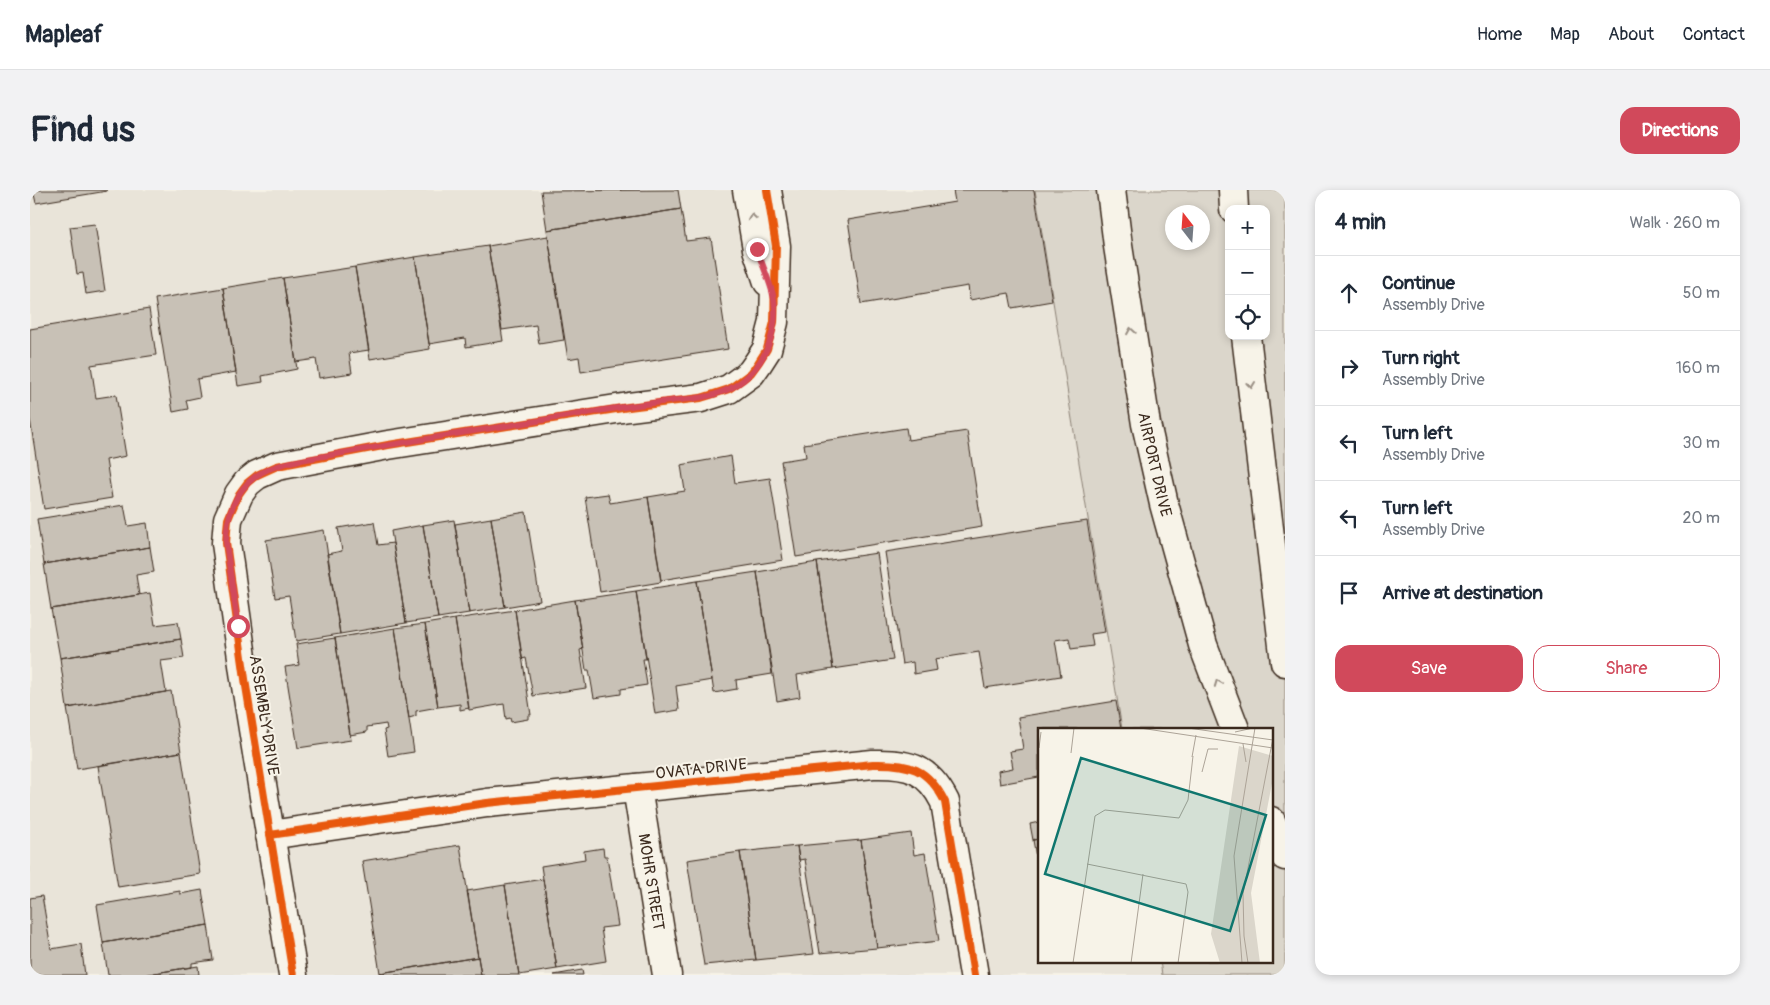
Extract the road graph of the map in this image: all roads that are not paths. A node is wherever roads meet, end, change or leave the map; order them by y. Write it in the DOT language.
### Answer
graph roads {
  1 [pos="747,190"];
  2 [pos="767,190"];
  3 [pos="1111,190"];
  4 [pos="1233,190"];
  5 [pos="1234,205"];
  6 [pos="774,298"];
  7 [pos="1246,340"];
  8 [pos="1285,662"];
  9 [pos="1235,728"];
  10 [pos="637,788"];
  11 [pos="1272,824"];
  12 [pos="270,836"];
  13 [pos="1285,856"];
  14 [pos="293,975"];
  15 [pos="667,975"];
  16 [pos="974,975"];
  6 -- 1 [label="street, ASSEMBLY DRIVE, one-way"];
  2 -- 6 [label="street, ASSEMBLY DRIVE"];
  9 -- 3 [label="street, AIRPORT DRIVE, one-way"];
  4 -- 5 [label="street"];
  6 -- 12 [label="street, ASSEMBLY DRIVE"];
  7 -- 8 [label="street, one-way"];
  10 -- 12 [label="street, OVATA DRIVE"];
  10 -- 15 [label="street, MOHR STREET"];
  10 -- 16 [label="street, OVATA DRIVE"];
  11 -- 13 [label="street"];
  12 -- 14 [label="street, ASSEMBLY DRIVE"];
}
